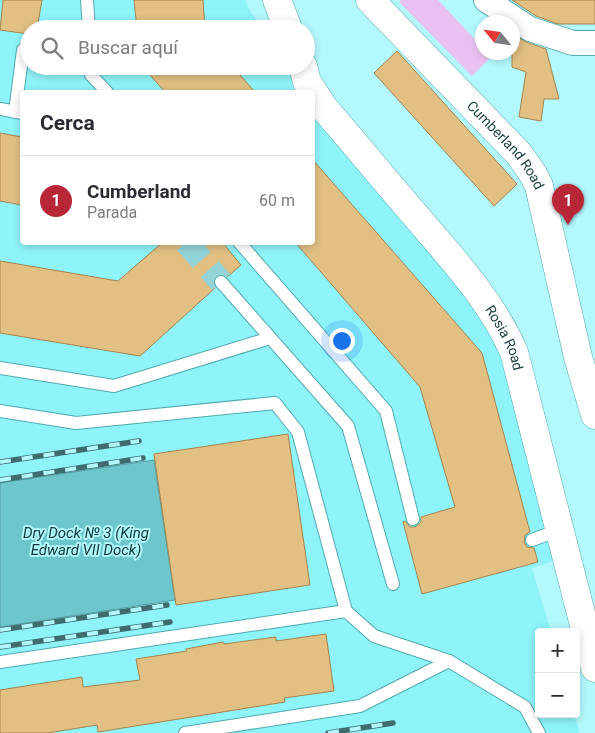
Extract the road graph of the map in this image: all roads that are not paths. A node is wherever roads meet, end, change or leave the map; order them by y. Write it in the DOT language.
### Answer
graph roads {
  1 [pos="87,0"];
  2 [pos="277,0"];
  3 [pos="370,0"];
  4 [pos="486,0"];
  5 [pos="88,20"];
  6 [pos="285,20"];
  7 [pos="595,43"];
  8 [pos="21,75"];
  9 [pos="91,75"];
  10 [pos="301,80"];
  11 [pos="20,90"];
  12 [pos="105,90"];
  13 [pos="309,90"];
  14 [pos="20,97"];
  15 [pos="315,97"];
  16 [pos="0,109"];
  17 [pos="19,113"];
  18 [pos="242,245"];
  19 [pos="221,282"];
  20 [pos="270,338"];
  21 [pos="0,368"];
  22 [pos="0,411"];
  23 [pos="595,415"];
  24 [pos="413,519"];
  25 [pos="559,530"];
  26 [pos="532,540"];
  27 [pos="393,584"];
  28 [pos="346,611"];
  29 [pos="449,660"];
  30 [pos="0,662"];
  31 [pos="595,668"];
  32 [pos="186,733"];
  33 [pos="538,733"];
  1 -- 5 [label="lane"];
  2 -- 6 [label="main road"];
  3 -- 23 [label="main road, Cumberland Road"];
  4 -- 7 [label="street"];
  8 -- 11 [label="lane"];
  9 -- 12 [label="lane"];
  10 -- 13 [label="main road, Rosia Road"];
  14 -- 17 [label="lane"];
  15 -- 25 [label="main road, Rosia Road"];
  16 -- 17 [label="lane"];
  18 -- 24 [label="lane"];
  19 -- 20 [label="lane"];
  20 -- 21 [label="lane"];
  20 -- 27 [label="lane"];
  22 -- 28 [label="lane"];
  25 -- 26 [label="lane"];
  25 -- 31 [label="main road, Rosia Road"];
  28 -- 29 [label="lane"];
  28 -- 30 [label="lane"];
  29 -- 32 [label="lane"];
  29 -- 33 [label="lane"];
}
